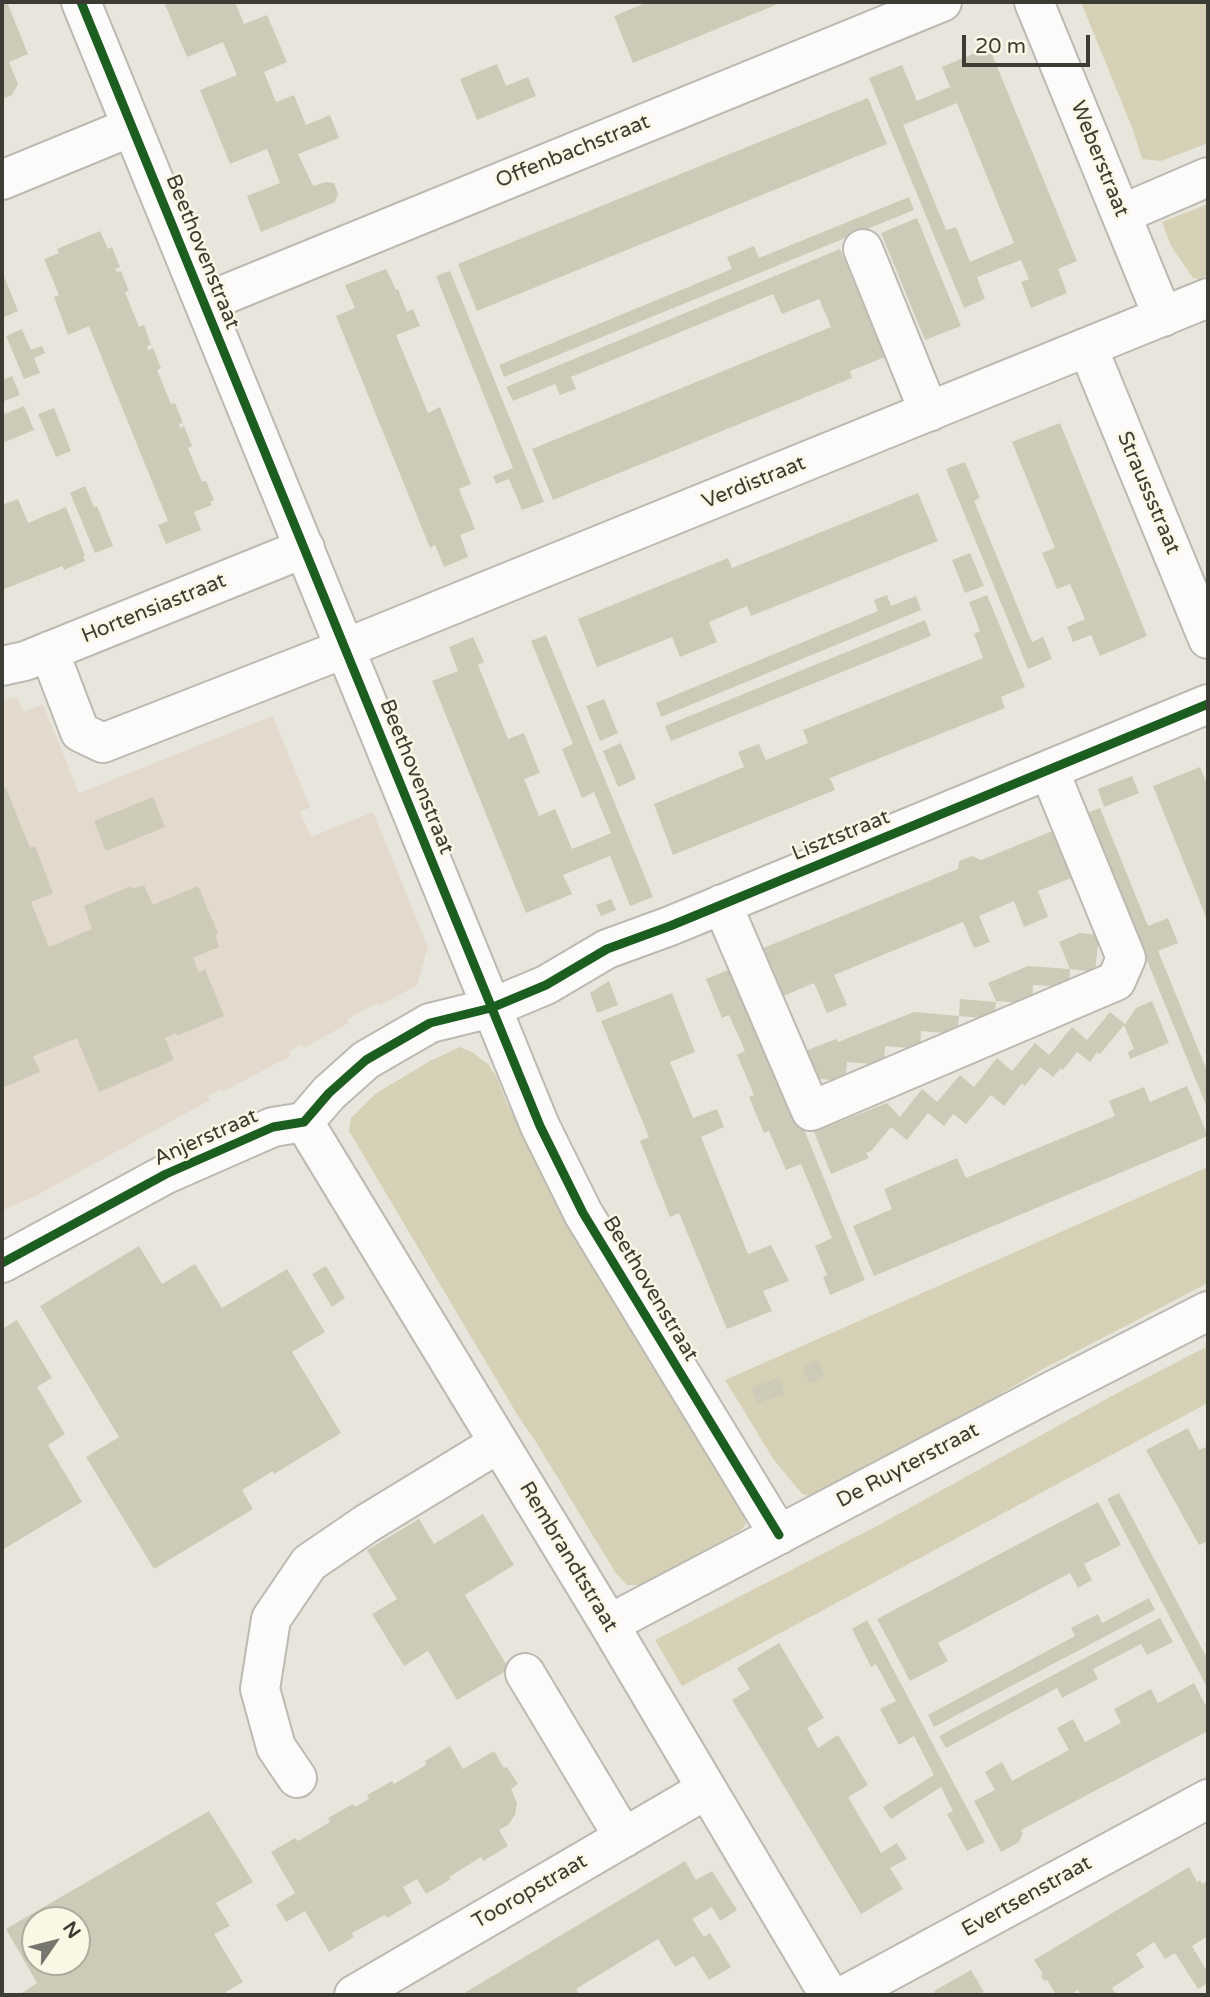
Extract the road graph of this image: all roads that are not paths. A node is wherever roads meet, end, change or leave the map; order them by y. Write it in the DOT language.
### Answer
graph roads {
  1 [pos="81,2"];
  2 [pos="942,2"];
  3 [pos="1034,2"];
  4 [pos="131,127"];
  5 [pos="1208,177"];
  6 [pos="2,180"];
  7 [pos="1122,214"];
  8 [pos="863,249"];
  9 [pos="1208,298"];
  10 [pos="204,303"];
  11 [pos="1163,317"];
  12 [pos="1088,348"];
  13 [pos="929,412"];
  14 [pos="305,548"];
  15 [pos="1208,639"];
  16 [pos="346,648"];
  17 [pos="49,651"];
  18 [pos="2,666"];
  19 [pos="1208,704"];
  20 [pos="1049,770"];
  21 [pos="722,904"];
  22 [pos="491,1008"];
  23 [pos="304,1122"];
  24 [pos="2,1263"];
  25 [pos="1208,1311"];
  26 [pos="499,1443"];
  27 [pos="779,1535"];
  28 [pos="609,1624"];
  29 [pos="524,1673"];
  30 [pos="297,1778"];
  31 [pos="707,1789"];
  32 [pos="1208,1799"];
  33 [pos="624,1838"];
  34 [pos="354,1995"];
  35 [pos="829,1995"];
  36 [pos="845,1995"];
  1 -- 4 [label="street, Beethovenstraat"];
  2 -- 10 [label="street, Offenbachstraat"];
  3 -- 7 [label="street, Weberstraat"];
  4 -- 6 [label="street"];
  4 -- 10 [label="street, Beethovenstraat"];
  5 -- 7 [label="street"];
  7 -- 11 [label="street, Weberstraat"];
  8 -- 13 [label="street"];
  9 -- 11 [label="street, Verdistraat"];
  10 -- 14 [label="street, Beethovenstraat"];
  11 -- 12 [label="street, Verdistraat"];
  12 -- 13 [label="street, Verdistraat"];
  12 -- 15 [label="street, Straussstraat"];
  13 -- 16 [label="street, Verdistraat"];
  14 -- 16 [label="street, Beethovenstraat"];
  14 -- 17 [label="street, Hortensiastraat"];
  16 -- 17 [label="street, Verdistraat"];
  16 -- 22 [label="street, Beethovenstraat"];
  17 -- 18 [label="street, Hortensiastraat"];
  19 -- 20 [label="street, Lisztstraat"];
  20 -- 21 [label="street, Lisztstraat"];
  20 -- 21 [label="street"];
  21 -- 22 [label="street, Lisztstraat"];
  22 -- 23 [label="street"];
  22 -- 27 [label="street, Beethovenstraat"];
  23 -- 24 [label="street, Anjerstraat"];
  23 -- 26 [label="street, Rembrandtstraat"];
  25 -- 27 [label="street, De Ruyterstraat"];
  26 -- 28 [label="street, Rembrandtstraat"];
  26 -- 30 [label="street"];
  27 -- 28 [label="street, De Ruyterstraat"];
  28 -- 31 [label="street, Rembrandtstraat"];
  29 -- 33 [label="street"];
  31 -- 33 [label="street, Tooropstraat"];
  31 -- 35 [label="street, Rembrandtstraat"];
  32 -- 36 [label="street, Evertsenstraat"];
  33 -- 34 [label="street, Tooropstraat"];
}
